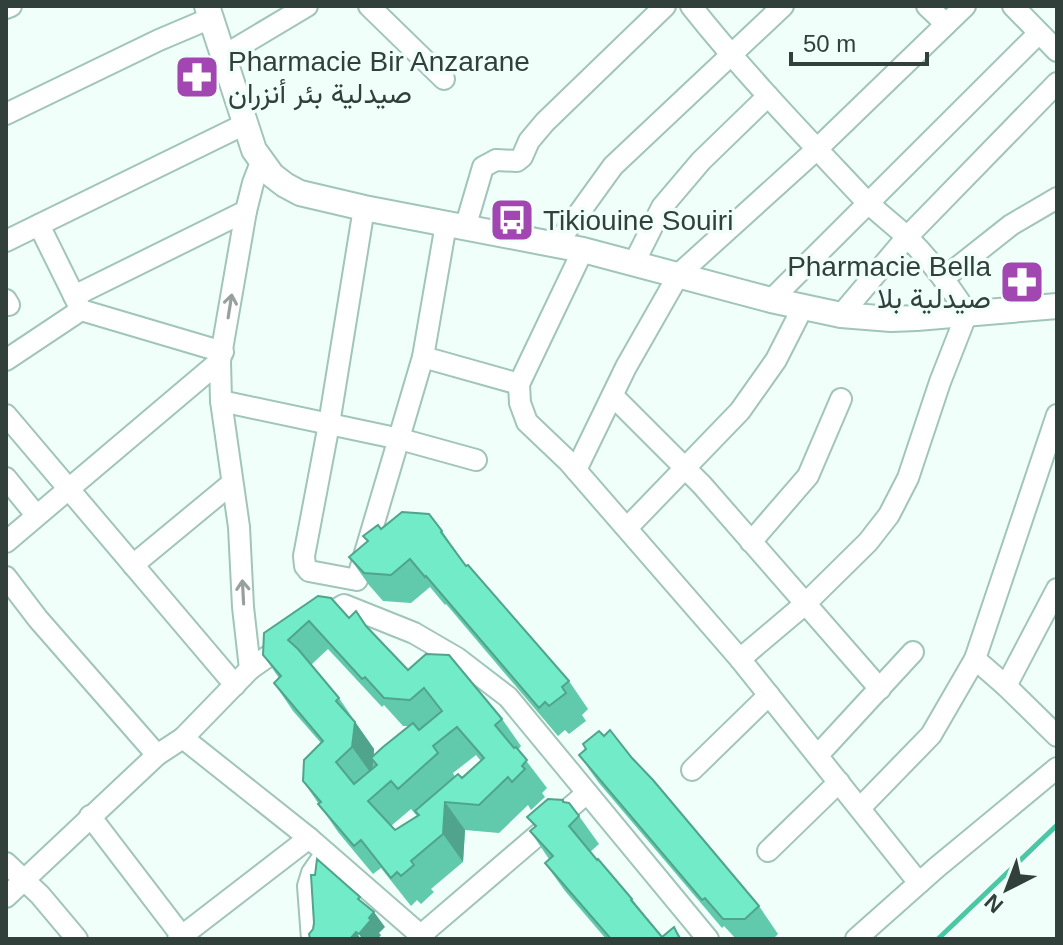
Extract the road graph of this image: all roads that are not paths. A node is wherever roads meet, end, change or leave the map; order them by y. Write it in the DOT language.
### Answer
graph roads {
  1 [pos="307,6"];
  2 [pos="369,6"];
  3 [pos="665,6"];
  4 [pos="691,6"];
  5 [pos="783,6"];
  6 [pos="927,6"];
  7 [pos="965,6"];
  8 [pos="1013,6"];
  9 [pos="209,12"];
  10 [pos="946,24"];
  11 [pos="1039,33"];
  12 [pos="1057,51"];
  13 [pos="223,56"];
  14 [pos="731,57"];
  15 [pos="444,79"];
  16 [pos="1057,83"];
  17 [pos="768,96"];
  18 [pos="6,114"];
  19 [pos="245,124"];
  20 [pos="817,149"];
  21 [pos="261,162"];
  22 [pos="1057,198"];
  23 [pos="868,203"];
  24 [pos="364,208"];
  25 [pos="246,211"];
  26 [pos="39,225"];
  27 [pos="455,226"];
  28 [pos="907,237"];
  29 [pos="6,241"];
  30 [pos="556,245"];
  31 [pos="583,250"];
  32 [pos="634,263"];
  33 [pos="679,274"];
  34 [pos="944,278"];
  35 [pos="771,300"];
  36 [pos="78,303"];
  37 [pos="1057,306"];
  38 [pos="803,307"];
  39 [pos="967,313"];
  40 [pos="841,315"];
  41 [pos="221,356"];
  42 [pos="423,357"];
  43 [pos="6,360"];
  44 [pos="519,384"];
  45 [pos="613,396"];
  46 [pos="841,399"];
  47 [pos="221,401"];
  48 [pos="6,415"];
  49 [pos="1057,415"];
  50 [pos="329,424"];
  51 [pos="400,439"];
  52 [pos="476,460"];
  53 [pos="686,468"];
  54 [pos="576,470"];
  55 [pos="6,478"];
  56 [pos="231,484"];
  57 [pos="67,489"];
  58 [pos="36,515"];
  59 [pos="627,528"];
  60 [pos="6,542"];
  61 [pos="751,542"];
  62 [pos="133,565"];
  63 [pos="6,577"];
  64 [pos="357,580"];
  65 [pos="1057,589"];
  66 [pos="805,604"];
  67 [pos="344,605"];
  68 [pos="913,652"];
  69 [pos="740,659"];
  70 [pos="975,659"];
  71 [pos="250,669"];
  72 [pos="235,685"];
  73 [pos="1006,686"];
  74 [pos="880,689"];
  75 [pos="769,695"];
  76 [pos="1057,736"];
  77 [pos="183,738"];
  78 [pos="157,755"];
  79 [pos="818,755"];
  80 [pos="1057,768"];
  81 [pos="692,770"];
  82 [pos="839,782"];
  83 [pos="587,793"];
  84 [pos="860,808"];
  85 [pos="90,816"];
  86 [pos="309,838"];
  87 [pos="768,851"];
  88 [pos="326,853"];
  89 [pos="6,863"];
  90 [pos="23,879"];
  91 [pos="919,883"];
  92 [pos="6,897"];
  93 [pos="423,937"];
  94 [pos="182,938"];
  95 [pos="77,939"];
  96 [pos="312,939"];
  97 [pos="708,939"];
  98 [pos="856,939"];
  1 -- 13 [label="street"];
  2 -- 15 [label="street"];
  3 -- 27 [label="street"];
  4 -- 14 [label="street"];
  5 -- 14 [label="street"];
  6 -- 10 [label="street"];
  7 -- 10 [label="street"];
  8 -- 11 [label="street"];
  9 -- 13 [label="street"];
  9 -- 18 [label="street"];
  10 -- 20 [label="street"];
  11 -- 12 [label="street"];
  11 -- 23 [label="street"];
  13 -- 19 [label="street"];
  14 -- 17 [label="street"];
  14 -- 30 [label="street"];
  16 -- 28 [label="street"];
  17 -- 20 [label="street"];
  17 -- 32 [label="street"];
  19 -- 21 [label="street"];
  19 -- 26 [label="street"];
  20 -- 23 [label="street"];
  20 -- 33 [label="street"];
  21 -- 24 [label="street"];
  21 -- 25 [label="street"];
  22 -- 34 [label="street"];
  23 -- 28 [label="street"];
  23 -- 35 [label="street"];
  24 -- 27 [label="street"];
  24 -- 50 [label="street"];
  25 -- 36 [label="street"];
  41 -- 25 [label="street, one-way"];
  26 -- 29 [label="street"];
  26 -- 36 [label="street"];
  27 -- 30 [label="street"];
  27 -- 42 [label="street"];
  28 -- 34 [label="street"];
  28 -- 40 [label="street"];
  30 -- 31 [label="street"];
  31 -- 32 [label="street"];
  31 -- 44 [label="street"];
  32 -- 33 [label="street"];
  33 -- 35 [label="street"];
  33 -- 45 [label="street"];
  34 -- 39 [label="street"];
  35 -- 38 [label="street"];
  36 -- 41 [label="street"];
  36 -- 43 [label="street"];
  37 -- 39 [label="street"];
  38 -- 40 [label="street"];
  38 -- 53 [label="street"];
  39 -- 40 [label="street"];
  39 -- 66 [label="street"];
  41 -- 47 [label="street"];
  41 -- 57 [label="street"];
  42 -- 44 [label="street"];
  42 -- 51 [label="street"];
  44 -- 54 [label="street"];
  45 -- 53 [label="street"];
  45 -- 54 [label="street"];
  46 -- 61 [label="street"];
  47 -- 50 [label="street"];
  47 -- 56 [label="street"];
  48 -- 57 [label="street"];
  49 -- 70 [label="street"];
  50 -- 51 [label="street"];
  50 -- 64 [label="street"];
  51 -- 52 [label="street"];
  51 -- 64 [label="street"];
  53 -- 59 [label="street"];
  53 -- 61 [label="street"];
  54 -- 59 [label="street"];
  55 -- 58 [label="street"];
  56 -- 62 [label="street"];
  71 -- 56 [label="street, one-way"];
  57 -- 58 [label="street"];
  57 -- 62 [label="street"];
  58 -- 60 [label="street"];
  59 -- 69 [label="street"];
  61 -- 66 [label="street"];
  62 -- 72 [label="street"];
  63 -- 78 [label="street"];
  64 -- 67 [label="street"];
  65 -- 73 [label="street"];
  66 -- 69 [label="street"];
  66 -- 74 [label="street"];
  67 -- 71 [label="street"];
  67 -- 83 [label="street"];
  68 -- 74 [label="street"];
  69 -- 75 [label="street"];
  70 -- 73 [label="street"];
  70 -- 84 [label="street"];
  71 -- 72 [label="street"];
  72 -- 77 [label="street"];
  73 -- 76 [label="street"];
  74 -- 79 [label="street"];
  75 -- 79 [label="street"];
  75 -- 81 [label="street"];
  77 -- 78 [label="street"];
  77 -- 86 [label="street"];
  78 -- 85 [label="street"];
  79 -- 82 [label="street"];
  80 -- 91 [label="street"];
  82 -- 84 [label="street"];
  82 -- 87 [label="street"];
  83 -- 93 [label="street"];
  83 -- 97 [label="street"];
  84 -- 91 [label="street"];
  85 -- 90 [label="street"];
  85 -- 94 [label="street"];
  86 -- 88 [label="street"];
  86 -- 94 [label="street"];
  88 -- 93 [label="street"];
  88 -- 96 [label="street"];
  89 -- 90 [label="street"];
  90 -- 92 [label="street"];
  90 -- 95 [label="street"];
  91 -- 98 [label="street"];
}
